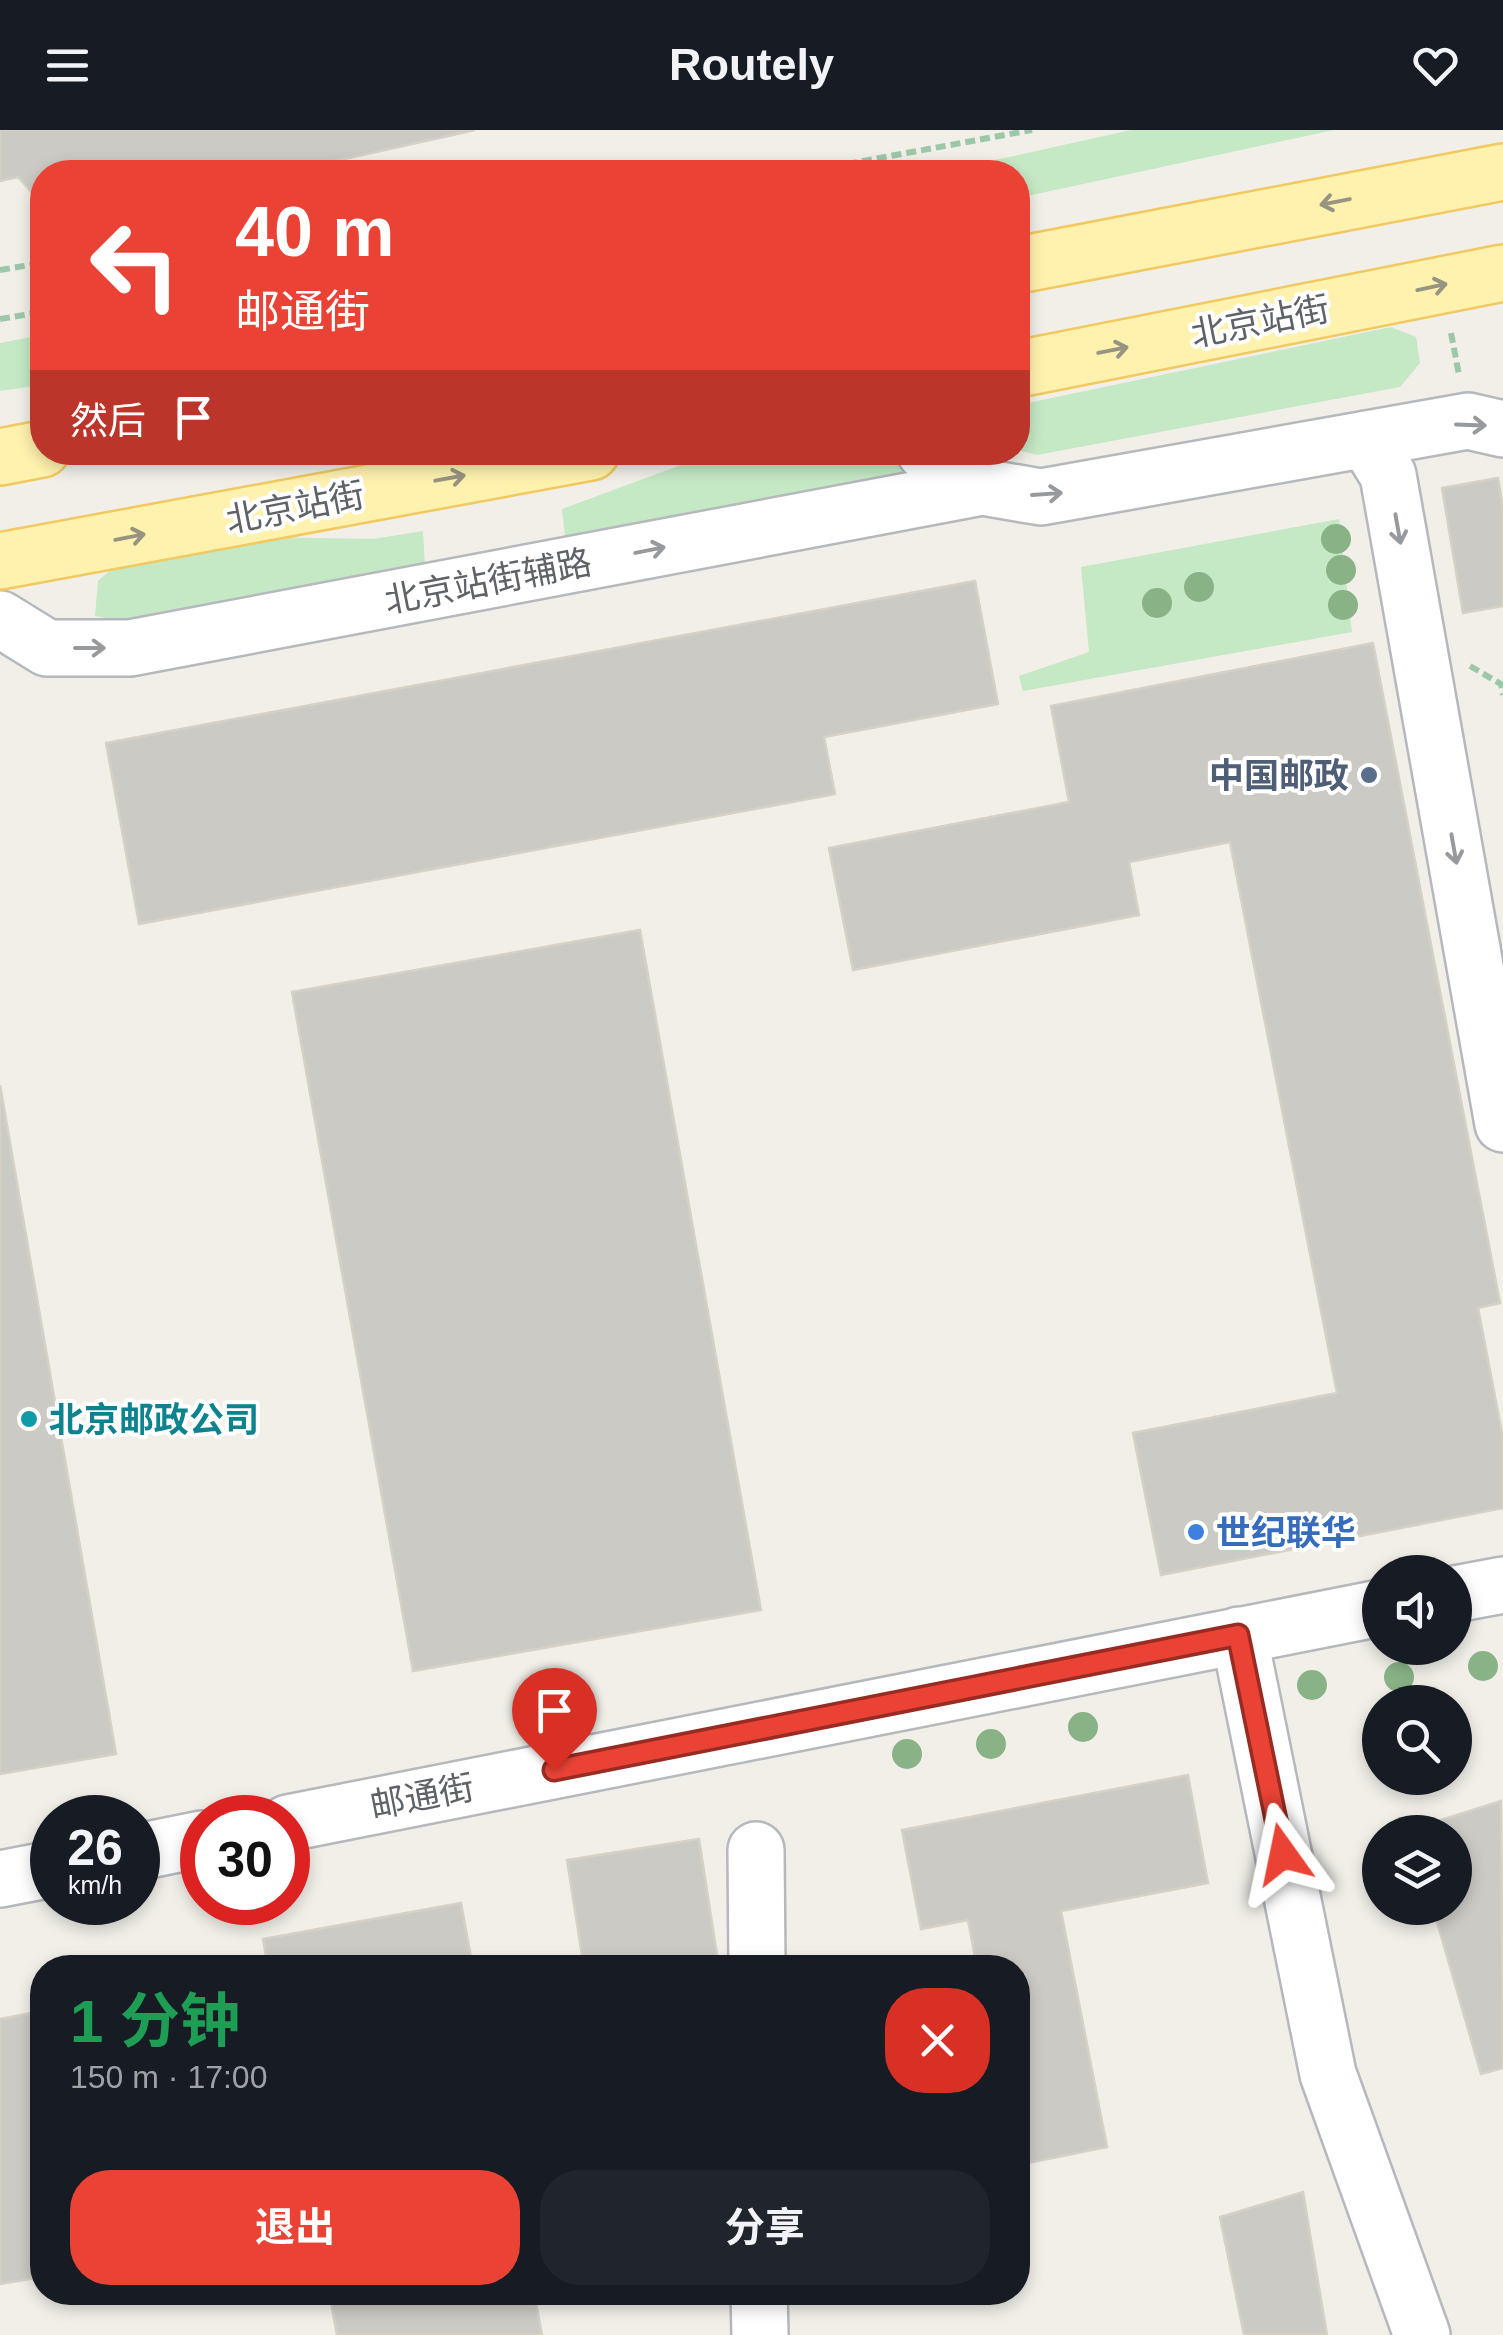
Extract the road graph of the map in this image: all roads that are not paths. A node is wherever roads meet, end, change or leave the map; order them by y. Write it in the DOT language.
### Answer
graph roads {
  1 [pos="1500,167"];
  2 [pos="1030,263"];
  3 [pos="1503,273"];
  4 [pos="1030,368"];
  5 [pos="1503,429"];
  6 [pos="1366,439"];
  7 [pos="30,452"];
  8 [pos="0,457"];
  9 [pos="521,465"];
  10 [pos="947,465"];
  11 [pos="982,487"];
  12 [pos="0,562"];
  13 [pos="0,619"];
  14 [pos="1503,1124"];
  15 [pos="1503,1585"];
  16 [pos="1472,1591"];
  17 [pos="1362,1611"];
  18 [pos="1238,1635"];
  19 [pos="310,1819"];
  20 [pos="756,1850"];
  21 [pos="30,1874"];
  22 [pos="0,1880"];
  23 [pos="757,1955"];
  24 [pos="760,2305"];
  25 [pos="760,2335"];
  26 [pos="1422,2335"];
  1 -- 2 [label="main road, one-way"];
  4 -- 3 [label="main road, 北京站街, one-way"];
  6 -- 5 [label="street, one-way"];
  11 -- 6 [label="street, one-way"];
  6 -- 14 [label="street, one-way"];
  7 -- 8 [label="main road"];
  12 -- 9 [label="main road, 北京站街, one-way"];
  10 -- 11 [label="street"];
  13 -- 11 [label="street, 北京站街辅路, one-way"];
  15 -- 16 [label="street"];
  17 -- 18 [label="street, 邮通街"];
  18 -- 19 [label="street, 邮通街"];
  18 -- 26 [label="street"];
  20 -- 23 [label="street"];
  21 -- 22 [label="street"];
  24 -- 25 [label="street"];
}
